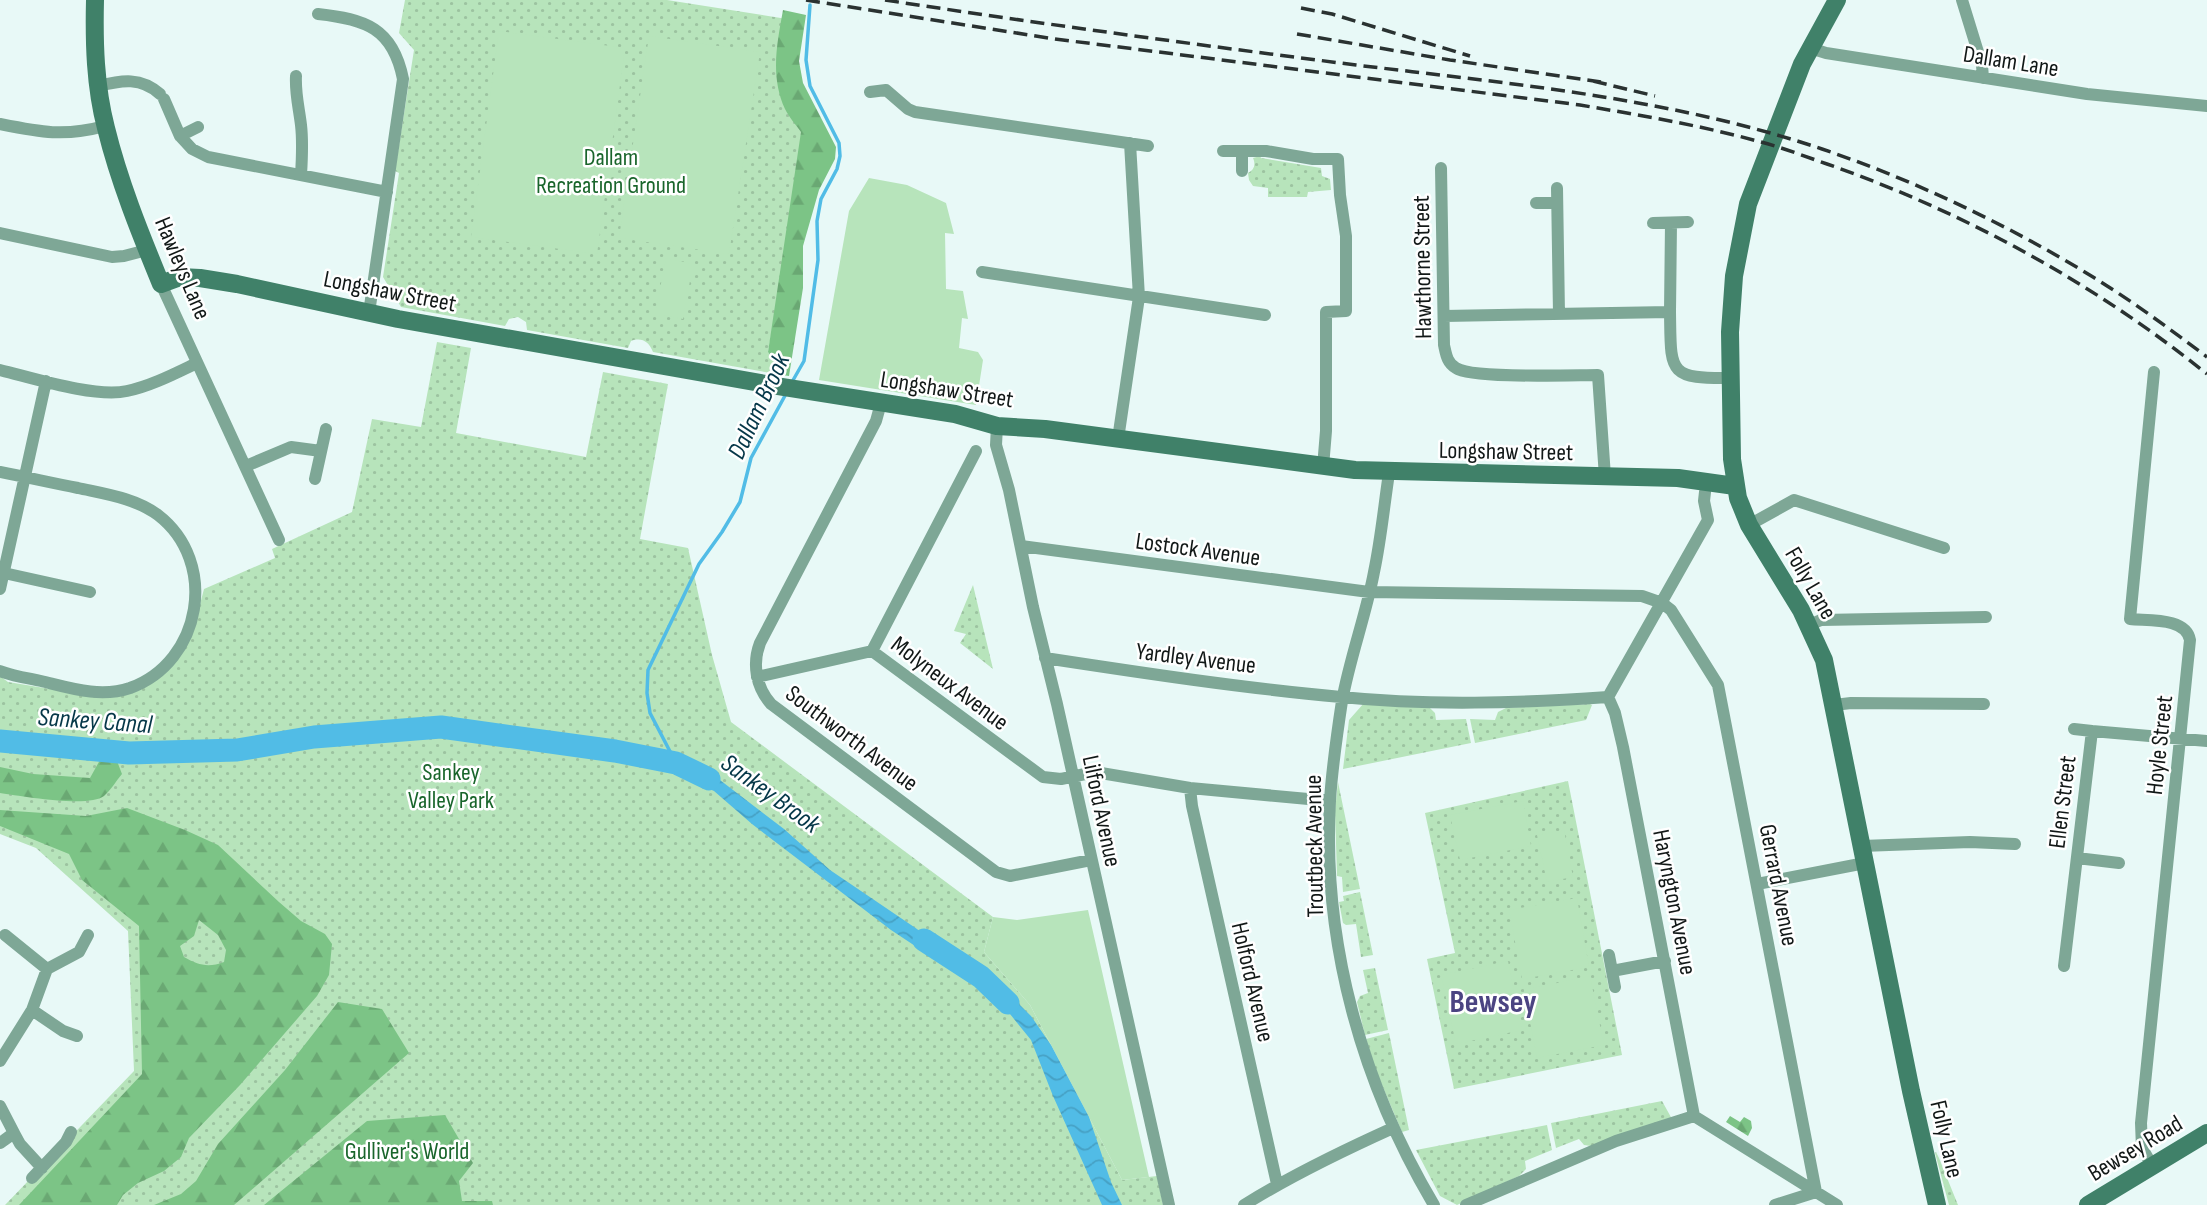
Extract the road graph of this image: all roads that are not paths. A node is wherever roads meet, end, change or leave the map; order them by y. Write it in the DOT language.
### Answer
graph roads {
  1 [pos="95,0"];
  2 [pos="1837,0"];
  3 [pos="1962,0"];
  4 [pos="318,14"];
  5 [pos="1810,48"];
  6 [pos="296,76"];
  7 [pos="1983,78"];
  8 [pos="99,86"];
  9 [pos="870,92"];
  10 [pos="2207,106"];
  11 [pos="0,124"];
  12 [pos="105,126"];
  13 [pos="198,127"];
  14 [pos="180,136"];
  15 [pos="1130,143"];
  16 [pos="1148,146"];
  17 [pos="1223,151"];
  18 [pos="1242,151"];
  19 [pos="1441,167"];
  20 [pos="1242,171"];
  21 [pos="301,176"];
  22 [pos="1557,188"];
  23 [pos="387,192"];
  24 [pos="1536,203"];
  25 [pos="1557,203"];
  26 [pos="1688,222"];
  27 [pos="1653,223"];
  28 [pos="1671,223"];
  29 [pos="0,233"];
  30 [pos="146,250"];
  31 [pos="982,272"];
  32 [pos="161,284"];
  33 [pos="1139,297"];
  34 [pos="1670,312"];
  35 [pos="369,313"];
  36 [pos="1559,314"];
  37 [pos="1265,315"];
  38 [pos="1444,316"];
  39 [pos="197,363"];
  40 [pos="0,370"];
  41 [pos="2154,372"];
  42 [pos="1731,378"];
  43 [pos="46,381"];
  44 [pos="881,403"];
  45 [pos="997,426"];
  46 [pos="326,429"];
  47 [pos="1118,439"];
  48 [pos="321,452"];
  49 [pos="976,452"];
  50 [pos="246,466"];
  51 [pos="1323,467"];
  52 [pos="967,468"];
  53 [pos="0,472"];
  54 [pos="1389,473"];
  55 [pos="981,474"];
  56 [pos="26,477"];
  57 [pos="1605,477"];
  58 [pos="315,479"];
  59 [pos="1735,486"];
  60 [pos="1705,492"];
  61 [pos="1749,525"];
  62 [pos="279,540"];
  63 [pos="1020,546"];
  64 [pos="1944,548"];
  65 [pos="4,564"];
  66 [pos="0,589"];
  67 [pos="90,592"];
  68 [pos="1369,593"];
  69 [pos="1662,603"];
  70 [pos="1986,617"];
  71 [pos="1809,625"];
  72 [pos="872,651"];
  73 [pos="1045,658"];
  74 [pos="0,670"];
  75 [pos="757,677"];
  76 [pos="1608,697"];
  77 [pos="1343,698"];
  78 [pos="1984,704"];
  79 [pos="1834,705"];
  80 [pos="2074,729"];
  81 [pos="2092,731"];
  82 [pos="2180,740"];
  83 [pos="2207,741"];
  84 [pos="1073,776"];
  85 [pos="1190,788"];
  86 [pos="1330,801"];
  87 [pos="2014,844"];
  88 [pos="1863,854"];
  89 [pos="2077,858"];
  90 [pos="1091,860"];
  91 [pos="2119,863"];
  92 [pos="1757,884"];
  93 [pos="5,935"];
  94 [pos="88,935"];
  95 [pos="1609,956"];
  96 [pos="1665,961"];
  97 [pos="2064,966"];
  98 [pos="47,970"];
  99 [pos="1612,971"];
  100 [pos="1615,986"];
  101 [pos="32,1010"];
  102 [pos="77,1036"];
  103 [pos="0,1061"];
  104 [pos="0,1106"];
  105 [pos="1694,1116"];
  106 [pos="1393,1128"];
  107 [pos="71,1132"];
  108 [pos="15,1133"];
  109 [pos="2207,1133"];
  110 [pos="0,1143"];
  111 [pos="2153,1167"];
  112 [pos="42,1168"];
  113 [pos="32,1178"];
  114 [pos="1277,1184"];
  115 [pos="1816,1192"];
  116 [pos="1169,1205"];
  117 [pos="1244,1205"];
  118 [pos="1434,1205"];
  119 [pos="1466,1205"];
  120 [pos="1775,1205"];
  121 [pos="1837,1205"];
  122 [pos="1937,1205"];
  123 [pos="2088,1205"];
  1 -- 8 [label="street, Hawleys Lane"];
  2 -- 5 [label="street, Folly Lane"];
  3 -- 7 [label="street"];
  4 -- 23 [label="street"];
  5 -- 7 [label="street, Dallam Lane"];
  5 -- 42 [label="street, Folly Lane"];
  6 -- 21 [label="street"];
  7 -- 10 [label="street, Dallam Lane"];
  8 -- 12 [label="street, Hawleys Lane"];
  8 -- 14 [label="street"];
  9 -- 15 [label="street"];
  11 -- 12 [label="street"];
  12 -- 30 [label="street, Hawleys Lane"];
  13 -- 14 [label="street"];
  14 -- 21 [label="street"];
  15 -- 16 [label="street"];
  15 -- 33 [label="street"];
  17 -- 18 [label="street"];
  18 -- 20 [label="street"];
  18 -- 51 [label="street"];
  19 -- 38 [label="street, Hawthorne Street"];
  21 -- 23 [label="street"];
  22 -- 25 [label="street"];
  23 -- 35 [label="street"];
  24 -- 25 [label="street"];
  25 -- 36 [label="street"];
  26 -- 28 [label="street"];
  27 -- 28 [label="street"];
  28 -- 34 [label="street"];
  29 -- 30 [label="street"];
  30 -- 32 [label="street, Hawleys Lane"];
  31 -- 33 [label="street"];
  32 -- 35 [label="street, Longshaw Street"];
  32 -- 39 [label="street, Hawleys Lane"];
  33 -- 37 [label="street"];
  33 -- 47 [label="street"];
  34 -- 36 [label="street"];
  34 -- 42 [label="street"];
  35 -- 44 [label="street, Longshaw Street"];
  36 -- 38 [label="street"];
  38 -- 57 [label="street, Hawthorne Street"];
  39 -- 43 [label="street"];
  39 -- 50 [label="street, Hawleys Lane"];
  40 -- 43 [label="street"];
  41 -- 82 [label="street, Hoyle Street"];
  42 -- 59 [label="street, Folly Lane"];
  43 -- 56 [label="street"];
  44 -- 45 [label="street, Longshaw Street"];
  44 -- 75 [label="street, Southworth Avenue"];
  45 -- 47 [label="street, Longshaw Street"];
  45 -- 63 [label="street, Lilford Avenue"];
  46 -- 48 [label="street"];
  47 -- 51 [label="street, Longshaw Street"];
  48 -- 50 [label="street"];
  48 -- 58 [label="street"];
  49 -- 52 [label="street, Molyneux Avenue"];
  50 -- 62 [label="street, Hawleys Lane"];
  51 -- 54 [label="street, Longshaw Street"];
  52 -- 55 [label="street"];
  52 -- 72 [label="street, Molyneux Avenue"];
  53 -- 56 [label="street"];
  54 -- 57 [label="street, Longshaw Street"];
  54 -- 68 [label="street, Troutbeck Avenue"];
  56 -- 65 [label="street"];
  56 -- 74 [label="street"];
  57 -- 59 [label="street, Longshaw Street"];
  59 -- 61 [label="street, Folly Lane"];
  60 -- 69 [label="street"];
  61 -- 64 [label="street"];
  61 -- 71 [label="street, Folly Lane"];
  63 -- 68 [label="street, Lostock Avenue"];
  63 -- 73 [label="street, Lilford Avenue"];
  65 -- 66 [label="street"];
  65 -- 67 [label="street"];
  68 -- 69 [label="street, Lostock Avenue"];
  68 -- 77 [label="street, Troutbeck Avenue"];
  69 -- 76 [label="street"];
  69 -- 92 [label="street, Gerrard Avenue"];
  70 -- 71 [label="street"];
  71 -- 79 [label="street, Folly Lane"];
  72 -- 75 [label="street"];
  72 -- 84 [label="street, Molyneux Avenue"];
  73 -- 77 [label="street, Yardley Avenue"];
  73 -- 84 [label="street, Lilford Avenue"];
  75 -- 90 [label="street, Southworth Avenue"];
  76 -- 77 [label="street, Yardley Avenue"];
  76 -- 96 [label="street, Haryngton Avenue"];
  77 -- 86 [label="street, Troutbeck Avenue"];
  78 -- 79 [label="street"];
  79 -- 88 [label="street, Folly Lane"];
  80 -- 81 [label="street"];
  81 -- 82 [label="street, Ellen Street"];
  81 -- 89 [label="street, Ellen Street"];
  82 -- 83 [label="street, Ellen Street"];
  82 -- 111 [label="street, Hoyle Street"];
  84 -- 85 [label="street, Molyneux Avenue"];
  84 -- 90 [label="street, Lilford Avenue"];
  85 -- 86 [label="street, Molyneux Avenue"];
  85 -- 114 [label="street, Holford Avenue"];
  86 -- 106 [label="street, Troutbeck Avenue"];
  87 -- 88 [label="street"];
  88 -- 92 [label="street"];
  88 -- 122 [label="street, Folly Lane"];
  89 -- 91 [label="street"];
  89 -- 97 [label="street, Ellen Street"];
  90 -- 116 [label="street, Lilford Avenue"];
  92 -- 115 [label="street, Gerrard Avenue"];
  93 -- 98 [label="street"];
  94 -- 98 [label="street"];
  95 -- 99 [label="street"];
  96 -- 99 [label="street"];
  96 -- 105 [label="street, Haryngton Avenue"];
  98 -- 101 [label="street"];
  99 -- 100 [label="street"];
  101 -- 102 [label="street"];
  101 -- 103 [label="street"];
  104 -- 108 [label="street"];
  105 -- 115 [label="street"];
  105 -- 119 [label="street"];
  106 -- 114 [label="street"];
  106 -- 118 [label="street, Troutbeck Avenue"];
  107 -- 112 [label="street"];
  108 -- 110 [label="street"];
  108 -- 112 [label="street"];
  109 -- 111 [label="street, Bewsey Road"];
  111 -- 123 [label="street, Bewsey Road"];
  112 -- 113 [label="street"];
  114 -- 117 [label="street"];
  115 -- 120 [label="street"];
  115 -- 121 [label="street"];
}
